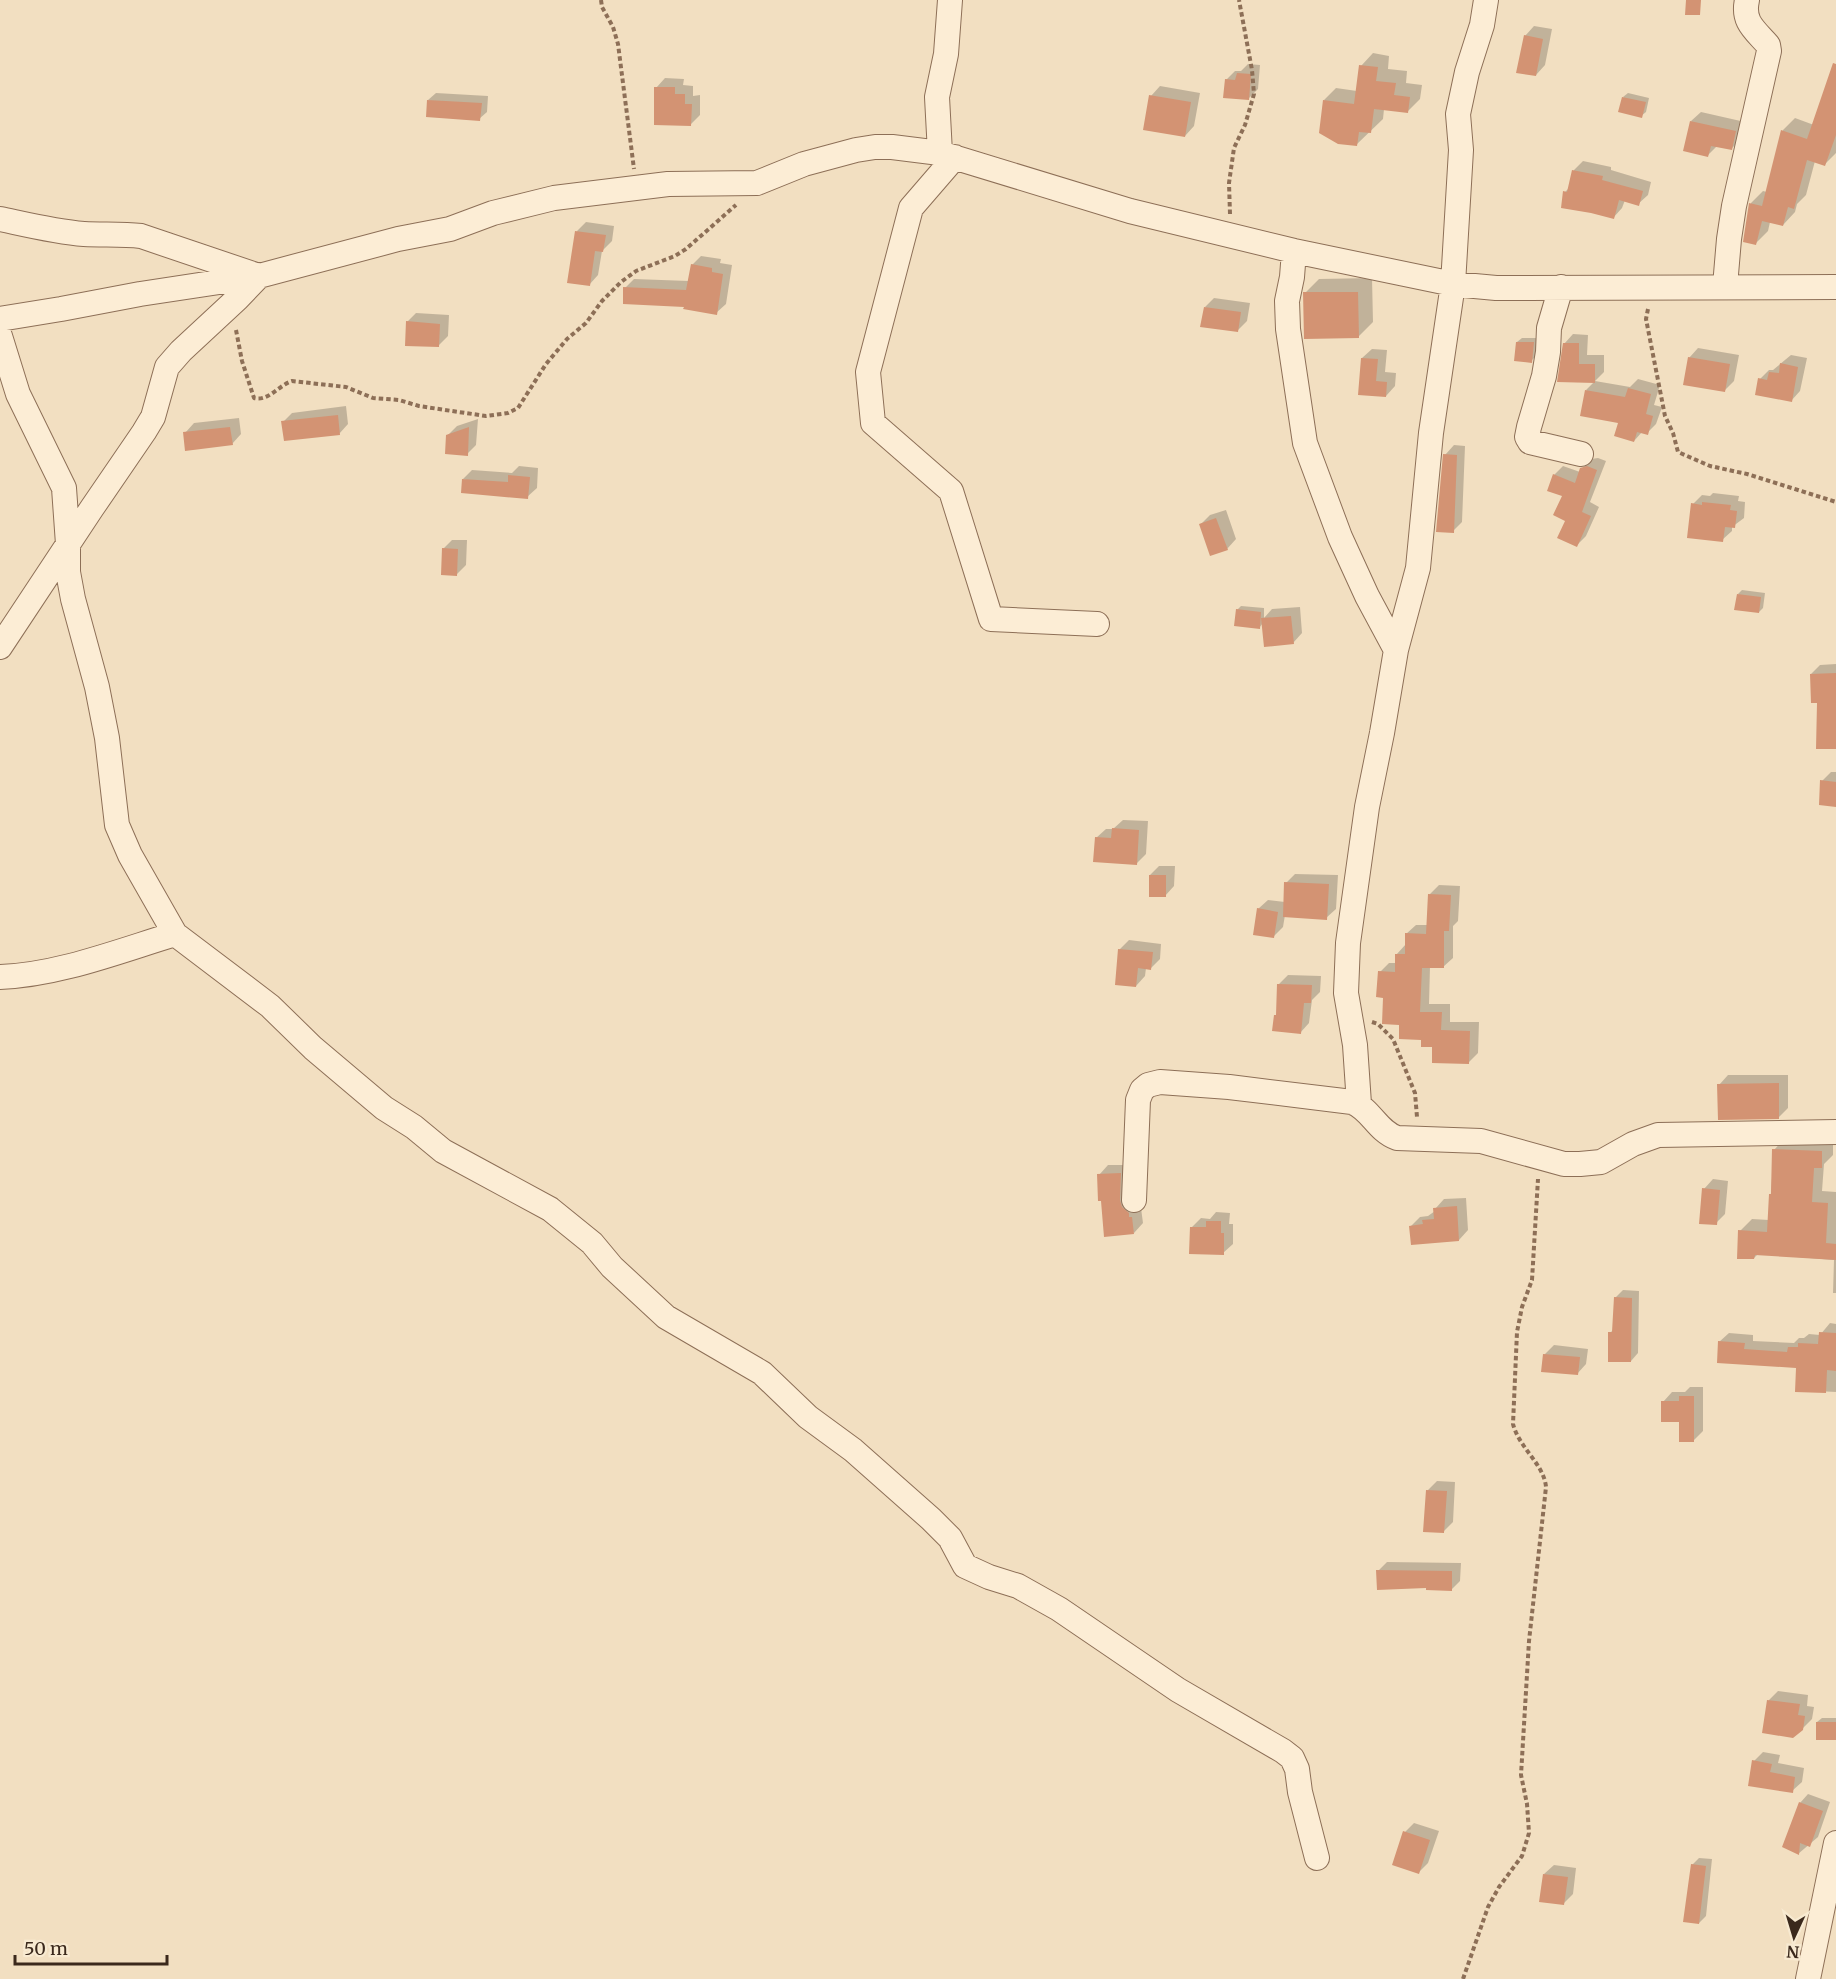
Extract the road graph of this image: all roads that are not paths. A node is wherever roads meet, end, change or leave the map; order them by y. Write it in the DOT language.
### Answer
graph roads {
  1 [pos="950,0"];
  2 [pos="1486,0"];
  3 [pos="1747,0"];
  4 [pos="948,155"];
  5 [pos="0,219"];
  6 [pos="1294,251"];
  7 [pos="259,276"];
  8 [pos="1453,284"];
  9 [pos="1725,286"];
  10 [pos="1561,287"];
  11 [pos="1836,287"];
  12 [pos="0,319"];
  13 [pos="0,336"];
  14 [pos="1581,454"];
  15 [pos="68,544"];
  16 [pos="1097,624"];
  17 [pos="0,647"];
  18 [pos="1395,650"];
  19 [pos="175,934"];
  20 [pos="0,977"];
  21 [pos="1359,1104"];
  22 [pos="1836,1132"];
  23 [pos="1134,1200"];
  24 [pos="1836,1843"];
  25 [pos="1317,1858"];
  26 [pos="1808,1979"];
  1 -- 4 [label="street"];
  2 -- 8 [label="street"];
  3 -- 9 [label="street"];
  4 -- 6 [label="street"];
  4 -- 7 [label="street"];
  4 -- 16 [label="street"];
  5 -- 7 [label="street"];
  6 -- 8 [label="street"];
  6 -- 18 [label="street"];
  7 -- 12 [label="street"];
  7 -- 15 [label="street"];
  8 -- 10 [label="street"];
  8 -- 18 [label="street"];
  9 -- 10 [label="street"];
  9 -- 11 [label="street"];
  10 -- 14 [label="street"];
  13 -- 15 [label="street"];
  15 -- 17 [label="street"];
  15 -- 19 [label="street"];
  18 -- 21 [label="street"];
  19 -- 20 [label="street"];
  19 -- 25 [label="street"];
  21 -- 22 [label="street"];
  21 -- 23 [label="street"];
  24 -- 26 [label="street"];
}
